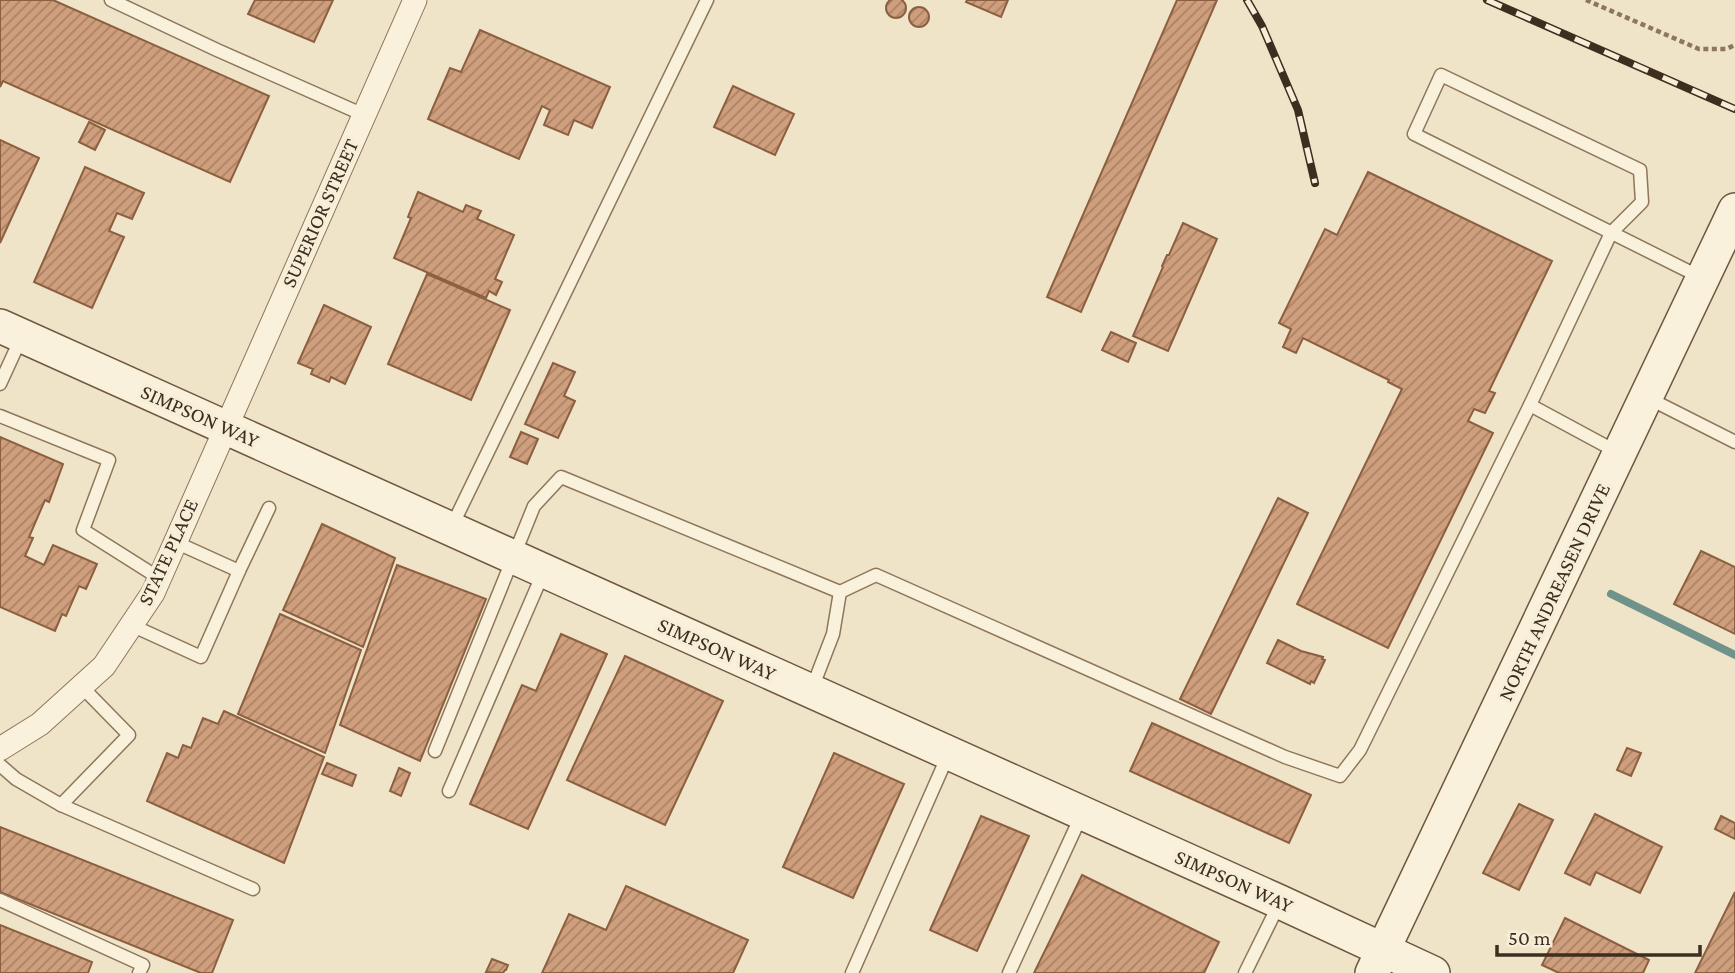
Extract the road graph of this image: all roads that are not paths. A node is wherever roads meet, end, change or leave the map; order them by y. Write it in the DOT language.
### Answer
graph roads {
  1 [pos="111,0"];
  2 [pos="415,0"];
  3 [pos="707,0"];
  4 [pos="364,114"];
  5 [pos="1732,224"];
  6 [pos="1611,233"];
  7 [pos="1703,278"];
  8 [pos="11,331"];
  9 [pos="0,384"];
  10 [pos="1646,397"];
  11 [pos="1530,405"];
  12 [pos="0,416"];
  13 [pos="225,426"];
  14 [pos="1735,442"];
  15 [pos="1619,454"];
  16 [pos="269,509"];
  17 [pos="451,528"];
  18 [pos="175,542"];
  19 [pos="514,557"];
  20 [pos="239,571"];
  21 [pos="544,571"];
  22 [pos="159,578"];
  23 [pos="840,592"];
  24 [pos="131,625"];
  25 [pos="81,686"];
  26 [pos="811,691"];
  27 [pos="0,749"];
  28 [pos="435,751"];
  29 [pos="949,752"];
  30 [pos="0,765"];
  31 [pos="449,791"];
  32 [pos="61,805"];
  33 [pos="1082,813"];
  34 [pos="253,889"];
  35 [pos="0,900"];
  36 [pos="1280,902"];
  37 [pos="1378,961"];
  38 [pos="139,973"];
  39 [pos="852,973"];
  40 [pos="1009,973"];
  41 [pos="1245,973"];
  42 [pos="1433,973"];
  1 -- 4 [label="lane"];
  2 -- 4 [label="street, SUPERIOR STREET"];
  3 -- 17 [label="lane"];
  4 -- 13 [label="street, SUPERIOR STREET"];
  5 -- 7 [label="street, NORTH ANDREASEN DRIVE"];
  6 -- 6 [label="lane"];
  6 -- 7 [label="lane"];
  6 -- 11 [label="lane"];
  7 -- 10 [label="street, NORTH ANDREASEN DRIVE"];
  8 -- 9 [label="lane"];
  8 -- 13 [label="street, SIMPSON WAY"];
  10 -- 14 [label="lane"];
  10 -- 15 [label="street, NORTH ANDREASEN DRIVE"];
  11 -- 15 [label="lane"];
  11 -- 23 [label="lane"];
  12 -- 22 [label="lane"];
  13 -- 17 [label="street, SIMPSON WAY"];
  13 -- 18 [label="street, STATE PLACE"];
  15 -- 37 [label="street, NORTH ANDREASEN DRIVE"];
  16 -- 20 [label="lane"];
  17 -- 19 [label="street, SIMPSON WAY"];
  18 -- 20 [label="lane"];
  18 -- 22 [label="street, STATE PLACE"];
  19 -- 21 [label="street, SIMPSON WAY"];
  19 -- 23 [label="lane"];
  19 -- 28 [label="lane"];
  20 -- 24 [label="lane"];
  21 -- 26 [label="street, SIMPSON WAY"];
  21 -- 31 [label="lane"];
  22 -- 24 [label="street, STATE PLACE"];
  23 -- 26 [label="lane"];
  24 -- 25 [label="street, STATE PLACE"];
  25 -- 27 [label="street, STATE PLACE"];
  25 -- 32 [label="lane"];
  26 -- 29 [label="street, SIMPSON WAY"];
  29 -- 33 [label="street, SIMPSON WAY"];
  29 -- 39 [label="lane"];
  30 -- 32 [label="lane"];
  32 -- 34 [label="lane"];
  33 -- 36 [label="street, SIMPSON WAY"];
  33 -- 40 [label="lane"];
  35 -- 38 [label="lane"];
  36 -- 37 [label="street, SIMPSON WAY"];
  36 -- 41 [label="lane"];
  37 -- 42 [label="street, SIMPSON WAY"];
}
